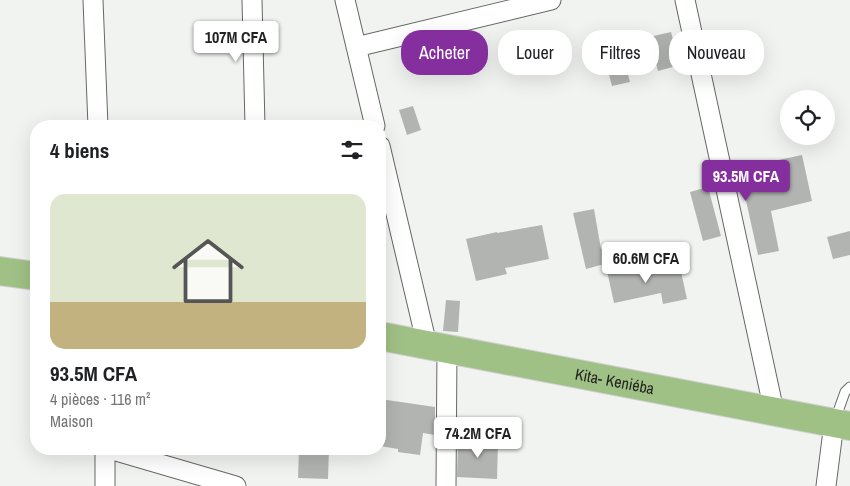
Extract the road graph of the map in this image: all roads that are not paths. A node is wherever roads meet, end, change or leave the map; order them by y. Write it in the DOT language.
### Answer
graph roads {
  1 [pos="93,0"];
  2 [pos="252,0"];
  3 [pos="345,0"];
  4 [pos="552,0"];
  5 [pos="685,0"];
  6 [pos="356,47"];
  7 [pos="98,120"];
  8 [pos="254,120"];
  9 [pos="374,120"];
  10 [pos="386,167"];
  11 [pos="0,271"];
  12 [pos="30,275"];
  13 [pos="386,337"];
  14 [pos="437,347"];
  15 [pos="850,387"];
  16 [pos="774,411"];
  17 [pos="842,424"];
  18 [pos="107,455"];
  19 [pos="128,455"];
  20 [pos="105,486"];
  21 [pos="236,486"];
  22 [pos="446,486"];
  23 [pos="826,486"];
  1 -- 7 [label="street"];
  2 -- 8 [label="street"];
  3 -- 6 [label="street"];
  4 -- 6 [label="street"];
  5 -- 16 [label="street"];
  6 -- 9 [label="street"];
  10 -- 14 [label="street"];
  11 -- 12 [label="main road"];
  13 -- 14 [label="main road, Kita- Keniéba"];
  14 -- 16 [label="main road, Kita- Keniéba"];
  14 -- 22 [label="street"];
  15 -- 17 [label="lane"];
  16 -- 17 [label="main road, Kita- Keniéba"];
  17 -- 23 [label="street"];
  18 -- 20 [label="street"];
  19 -- 21 [label="street"];
}
